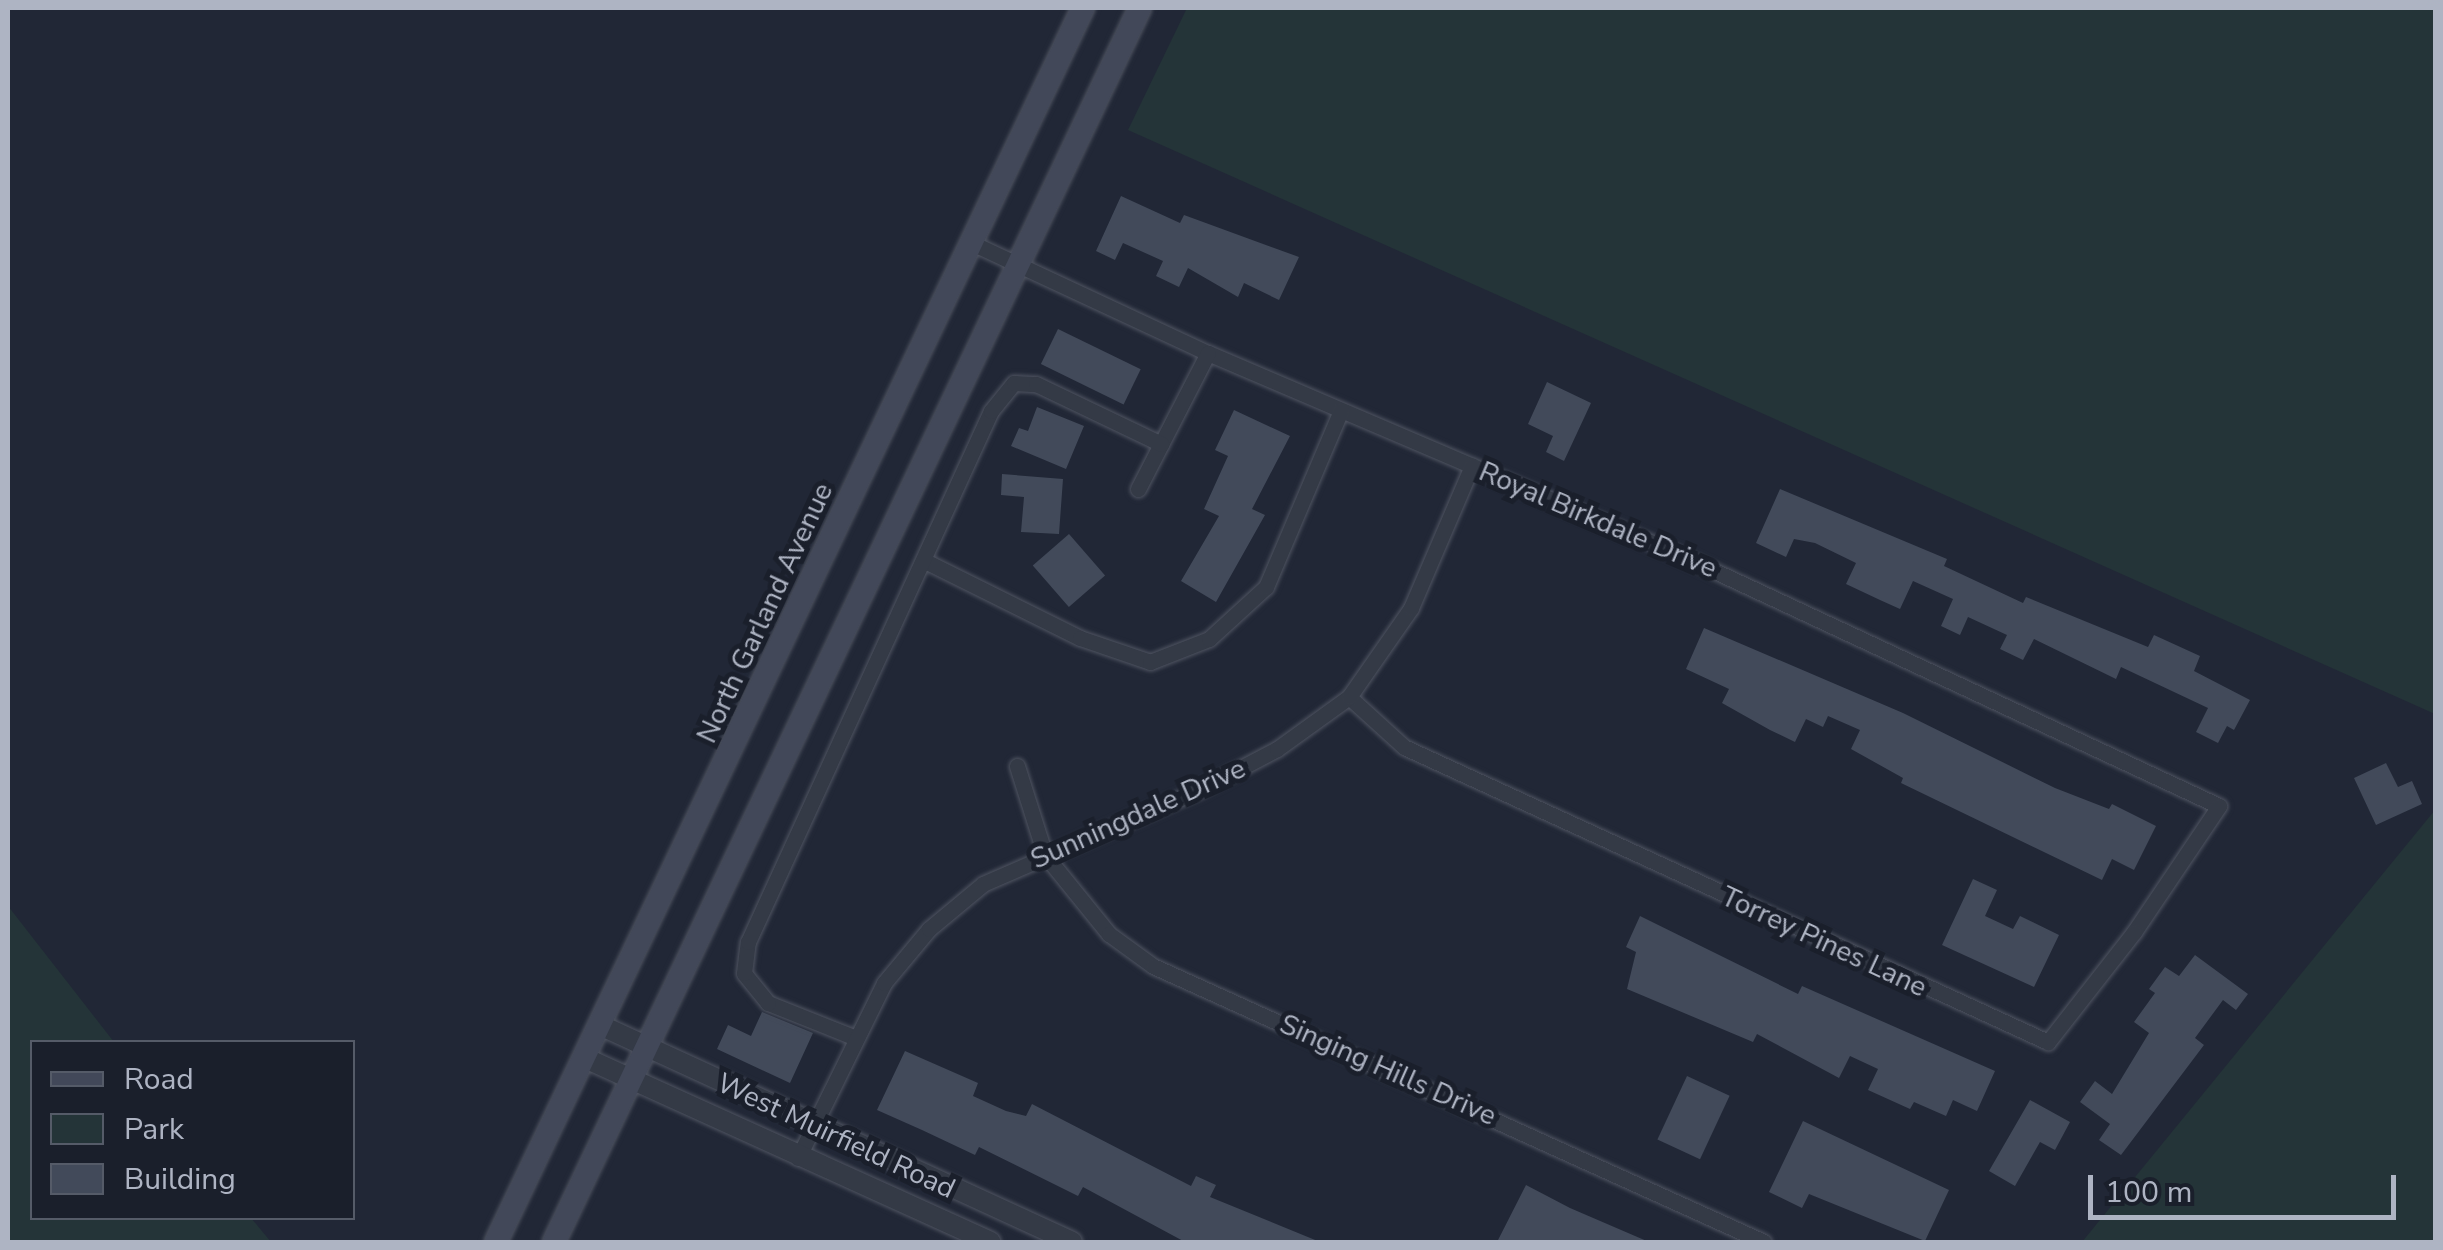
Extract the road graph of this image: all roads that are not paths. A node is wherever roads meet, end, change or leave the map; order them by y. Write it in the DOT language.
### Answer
graph roads {
  1 [pos="1083,8"];
  2 [pos="1140,8"];
  3 [pos="974,244"];
  4 [pos="1022,264"];
  5 [pos="1208,353"];
  6 [pos="1341,410"];
  7 [pos="1161,444"];
  8 [pos="1472,466"];
  9 [pos="1138,490"];
  10 [pos="925,562"];
  11 [pos="1349,696"];
  12 [pos="1018,766"];
  13 [pos="2218,806"];
  14 [pos="1045,854"];
  15 [pos="602,1026"];
  16 [pos="856,1038"];
  17 [pos="643,1047"];
  18 [pos="585,1058"];
  19 [pos="629,1079"];
  20 [pos="812,1126"];
  21 [pos="798,1158"];
  22 [pos="496,1242"];
  23 [pos="554,1242"];
  24 [pos="990,1242"];
  25 [pos="1072,1242"];
  26 [pos="1764,1242"];
  1 -- 3 [label="main road, North Garland Avenue"];
  2 -- 4 [label="main road"];
  3 -- 4 [label="street, Royal Birkdale Drive"];
  3 -- 15 [label="main road, North Garland Avenue"];
  4 -- 5 [label="street, Royal Birkdale Drive"];
  4 -- 17 [label="main road"];
  5 -- 6 [label="street, Royal Birkdale Drive"];
  5 -- 7 [label="street"];
  6 -- 8 [label="street, Royal Birkdale Drive"];
  6 -- 10 [label="street"];
  7 -- 9 [label="street"];
  7 -- 10 [label="street"];
  8 -- 11 [label="street, Sunningdale Drive"];
  8 -- 13 [label="street, Royal Birkdale Drive"];
  10 -- 16 [label="street"];
  11 -- 13 [label="street, Torrey Pines Lane"];
  11 -- 14 [label="street, Sunningdale Drive"];
  12 -- 14 [label="street"];
  14 -- 16 [label="street, Sunningdale Drive"];
  14 -- 26 [label="street, Singing Hills Drive"];
  15 -- 17 [label="street, West Muirfield Road"];
  15 -- 18 [label="main road, North Garland Avenue"];
  16 -- 20 [label="street, Sunningdale Drive"];
  17 -- 19 [label="main road"];
  17 -- 20 [label="street, West Muirfield Road"];
  18 -- 19 [label="street, West Muirfield Road"];
  18 -- 22 [label="main road, North Garland Avenue"];
  19 -- 21 [label="street, West Muirfield Road"];
  19 -- 23 [label="main road"];
  20 -- 21 [label="street, Sunningdale Drive"];
  20 -- 25 [label="street, West Muirfield Road"];
  21 -- 24 [label="street, West Muirfield Road"];
}
